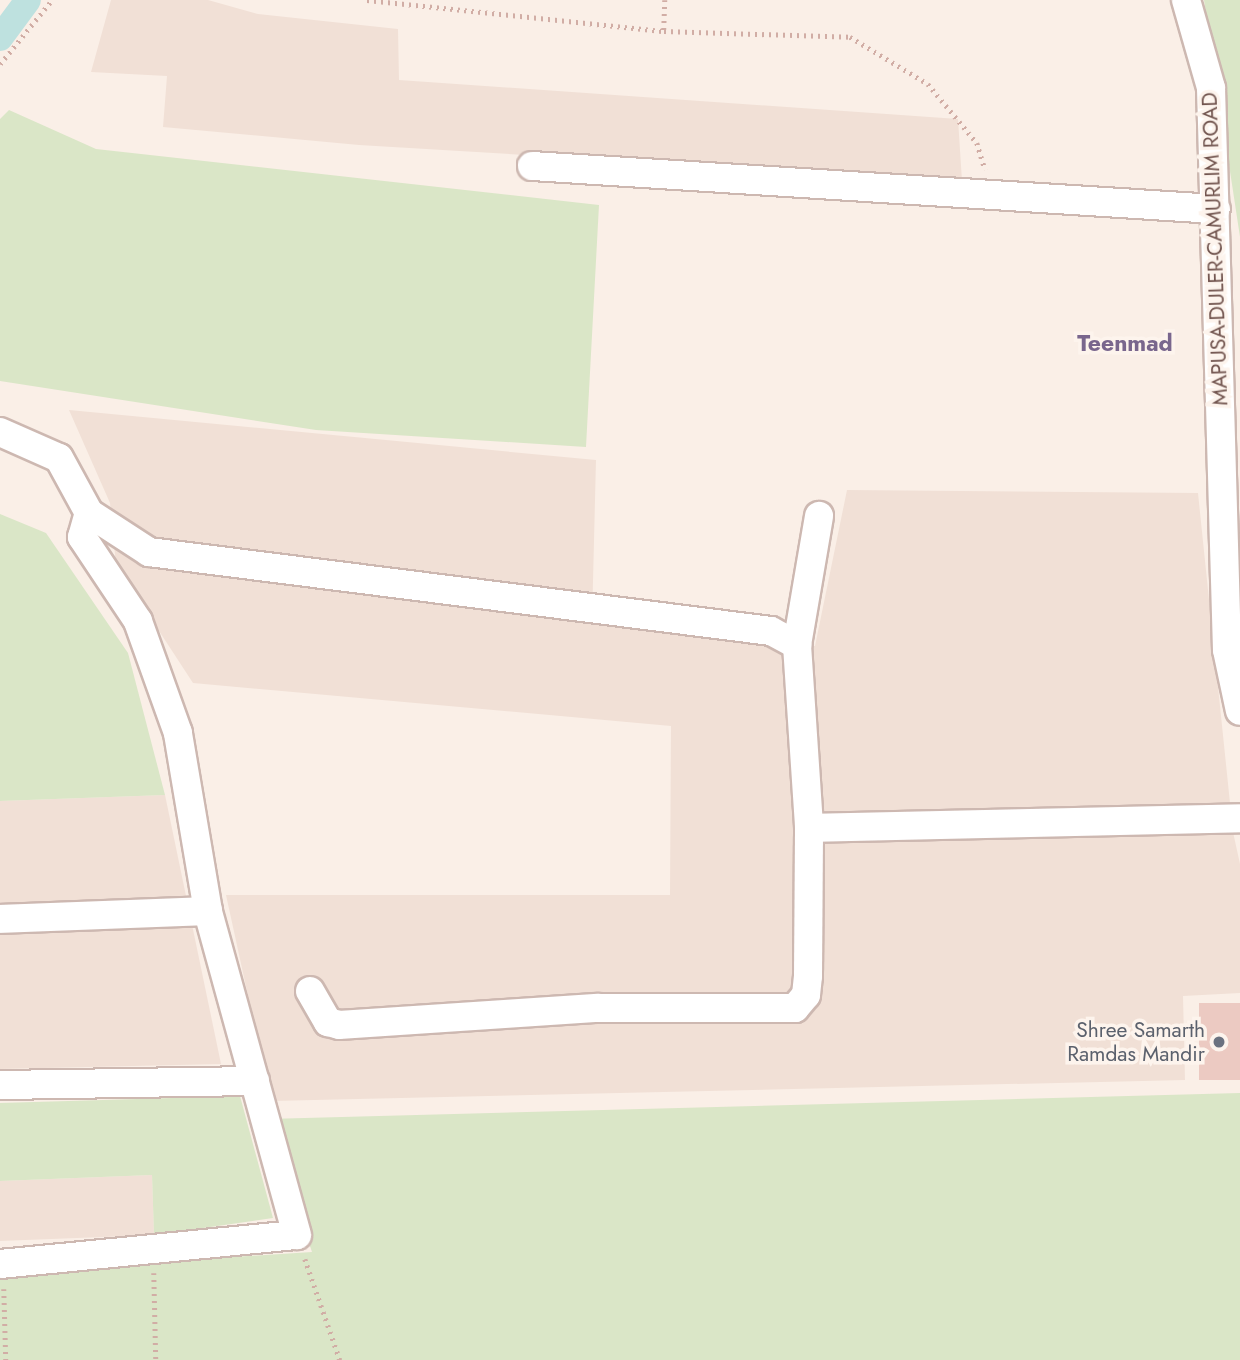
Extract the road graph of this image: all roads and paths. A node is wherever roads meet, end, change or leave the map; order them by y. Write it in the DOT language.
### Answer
graph roads {
  1 [pos="51,0"];
  2 [pos="367,0"];
  3 [pos="665,0"];
  4 [pos="1186,0"];
  5 [pos="664,31"];
  6 [pos="0,64"];
  7 [pos="533,166"];
  8 [pos="991,195"];
  9 [pos="1216,209"];
  10 [pos="0,432"];
  11 [pos="89,513"];
  12 [pos="819,516"];
  13 [pos="797,645"];
  14 [pos="1240,710"];
  15 [pos="1240,818"];
  16 [pos="809,828"];
  17 [pos="208,911"];
  18 [pos="0,919"];
  19 [pos="310,990"];
  20 [pos="254,1081"];
  21 [pos="0,1085"];
  22 [pos="297,1235"];
  23 [pos="153,1252"];
  24 [pos="2,1264"];
  25 [pos="6,1360"];
  26 [pos="156,1360"];
  27 [pos="340,1360"];
  1 -- 6 [label="path"];
  2 -- 5 [label="path"];
  3 -- 5 [label="path"];
  4 -- 9 [label="street, MAPUSA-DULER-CAMURLIM ROAD"];
  5 -- 8 [label="path"];
  7 -- 8 [label="street"];
  8 -- 9 [label="street"];
  9 -- 14 [label="street, MAPUSA-DULER-CAMURLIM ROAD"];
  10 -- 11 [label="street"];
  11 -- 13 [label="street"];
  11 -- 17 [label="street"];
  12 -- 13 [label="street"];
  13 -- 16 [label="street"];
  15 -- 16 [label="street"];
  16 -- 19 [label="street"];
  17 -- 18 [label="street"];
  17 -- 20 [label="street"];
  20 -- 21 [label="street"];
  20 -- 22 [label="street"];
  22 -- 23 [label="street"];
  22 -- 27 [label="path"];
  23 -- 24 [label="street"];
  23 -- 26 [label="path"];
  24 -- 25 [label="path"];
}
